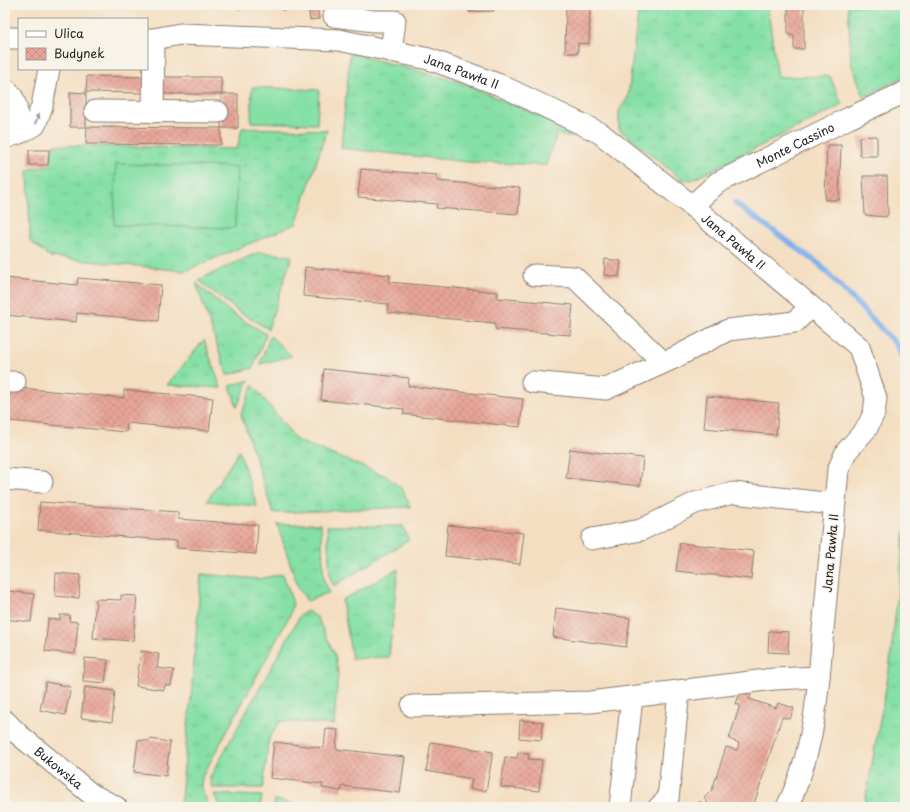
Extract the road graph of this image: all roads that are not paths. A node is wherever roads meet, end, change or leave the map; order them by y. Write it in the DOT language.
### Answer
graph roads {
  1 [pos="333,11"];
  2 [pos="5,38"];
  3 [pos="18,38"];
  4 [pos="150,39"];
  5 [pos="338,40"];
  6 [pos="391,51"];
  7 [pos="49,70"];
  8 [pos="5,89"];
  9 [pos="905,92"];
  10 [pos="95,112"];
  11 [pos="153,112"];
  12 [pos="218,112"];
  13 [pos="12,135"];
  14 [pos="692,206"];
  15 [pos="534,275"];
  16 [pos="810,307"];
  17 [pos="663,362"];
  18 [pos="532,382"];
  19 [pos="5,479"];
  20 [pos="42,482"];
  21 [pos="834,504"];
  22 [pos="592,539"];
  23 [pos="819,677"];
  24 [pos="679,691"];
  25 [pos="632,697"];
  26 [pos="412,706"];
  27 [pos="9,733"];
  28 [pos="112,806"];
  29 [pos="620,807"];
  30 [pos="659,807"];
  31 [pos="788,807"];
  1 -- 5 [label="street"];
  1 -- 6 [label="street"];
  2 -- 3 [label="street"];
  4 -- 5 [label="street, Jana Pawła II"];
  4 -- 11 [label="street"];
  5 -- 6 [label="street, Jana Pawła II"];
  6 -- 14 [label="street, Jana Pawła II"];
  13 -- 7 [label="street, one-way"];
  8 -- 13 [label="street"];
  9 -- 14 [label="street, Monte Cassino"];
  10 -- 11 [label="street"];
  11 -- 12 [label="street"];
  14 -- 16 [label="street, Jana Pawła II"];
  15 -- 17 [label="street"];
  16 -- 17 [label="street"];
  16 -- 21 [label="street, Jana Pawła II"];
  17 -- 18 [label="street"];
  19 -- 20 [label="street"];
  21 -- 22 [label="street"];
  21 -- 23 [label="street, Jana Pawła II"];
  23 -- 24 [label="street"];
  23 -- 31 [label="street, Jana Pawła II"];
  24 -- 25 [label="street"];
  24 -- 30 [label="street"];
  25 -- 26 [label="street"];
  25 -- 29 [label="street"];
  27 -- 28 [label="street, Bukowska"];
}
